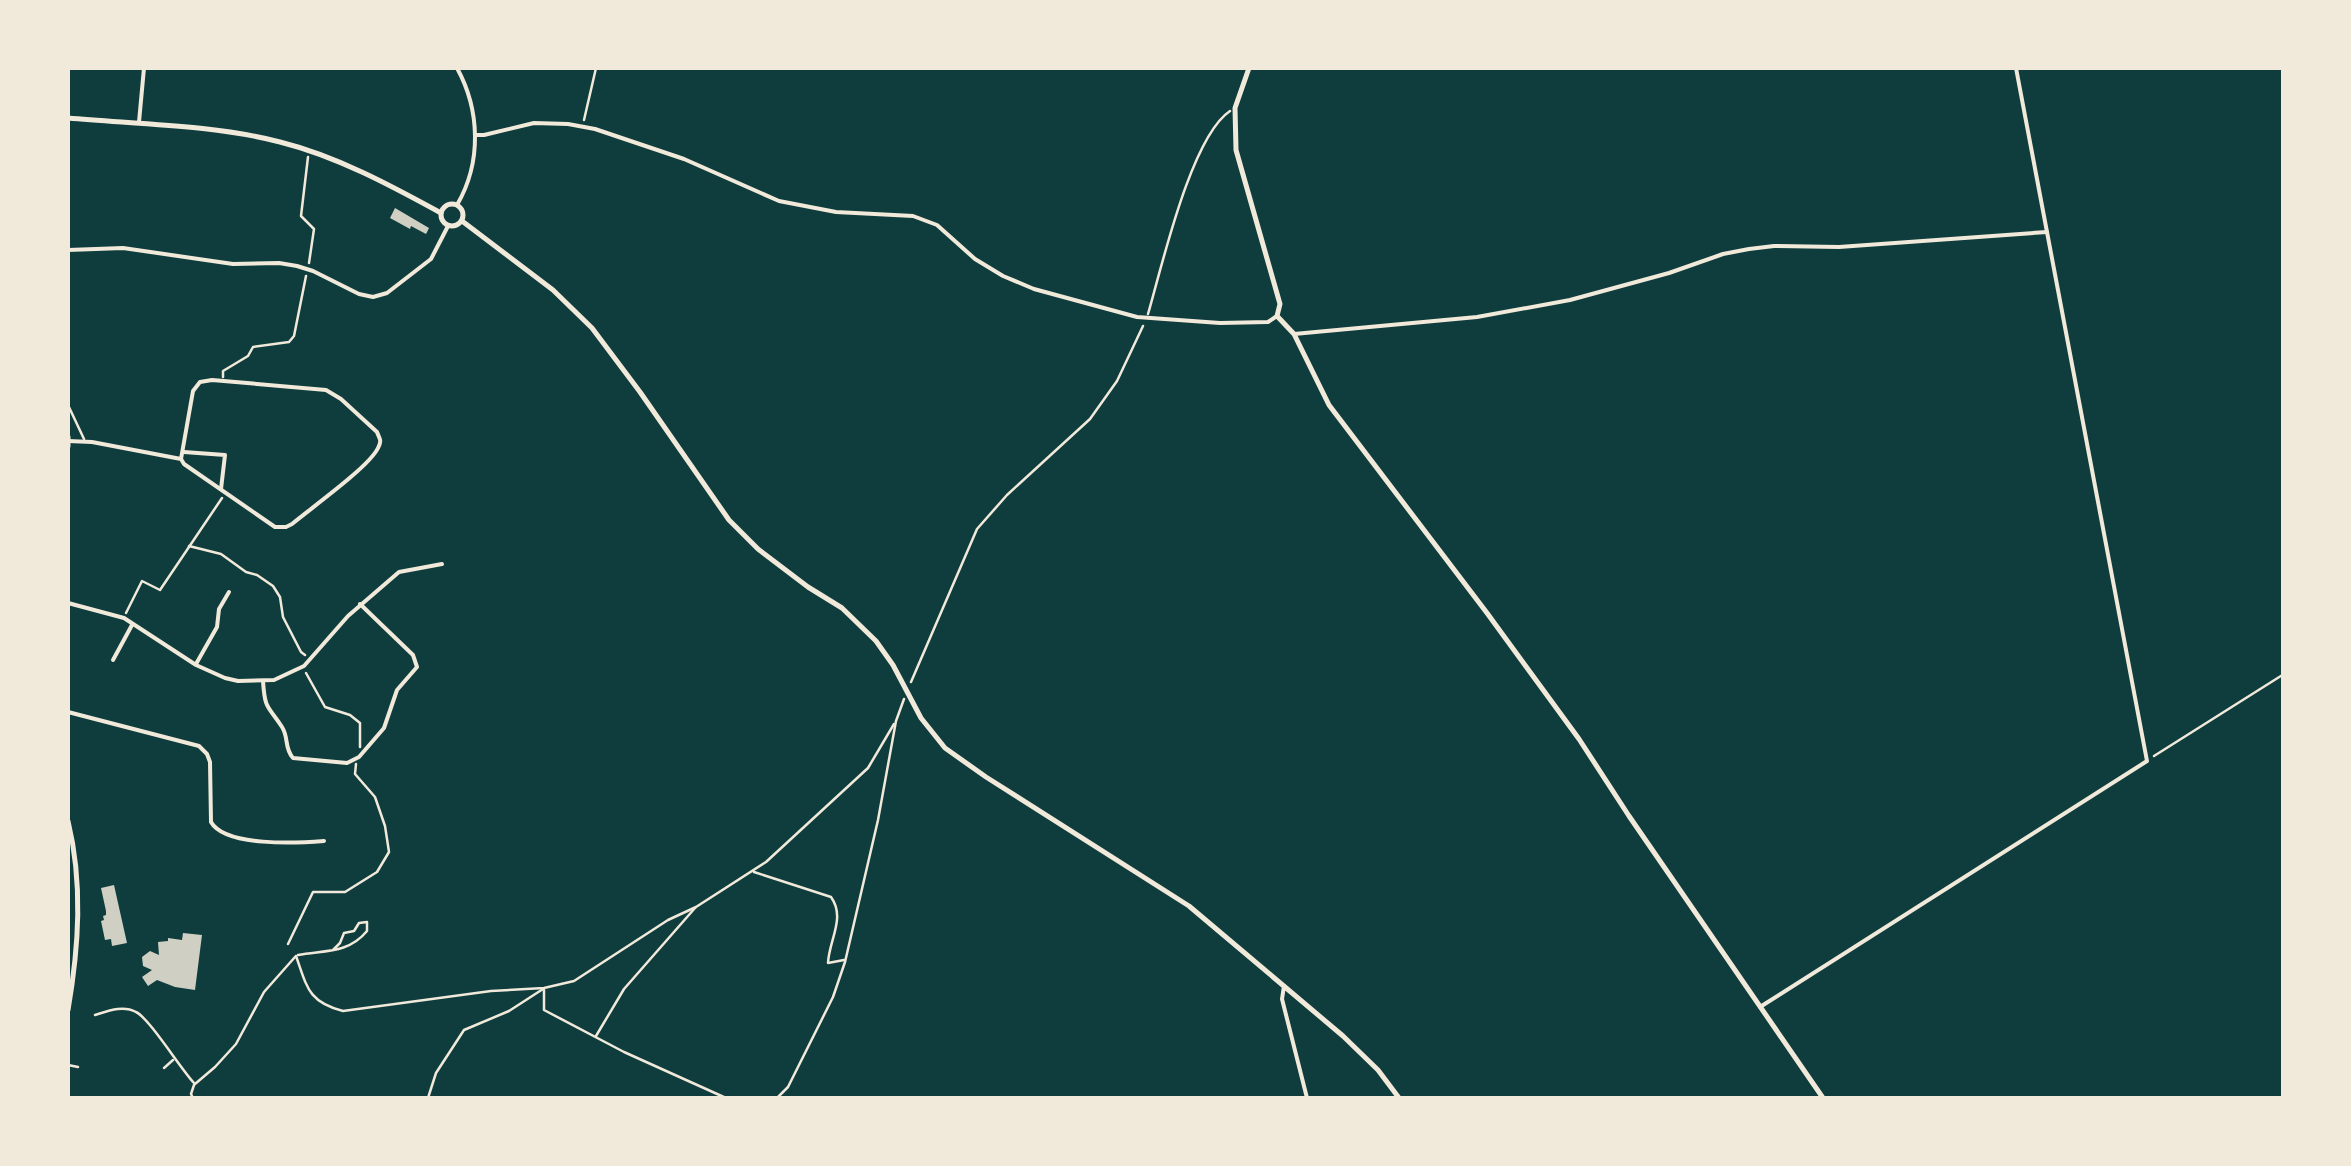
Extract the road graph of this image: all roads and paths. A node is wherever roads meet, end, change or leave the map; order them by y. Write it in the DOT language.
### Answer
graph roads {
  1 [pos="144,68"];
  2 [pos="456,68"];
  3 [pos="596,68"];
  4 [pos="1249,68"];
  5 [pos="2016,68"];
  6 [pos="1236,108"];
  7 [pos="68,118"];
  8 [pos="139,124"];
  9 [pos="583,126"];
  10 [pos="476,135"];
  11 [pos="308,150"];
  12 [pos="457,205"];
  13 [pos="441,213"];
  14 [pos="462,221"];
  15 [pos="448,226"];
  16 [pos="2046,232"];
  17 [pos="68,250"];
  18 [pos="308,269"];
  19 [pos="1277,316"];
  20 [pos="1146,320"];
  21 [pos="1294,334"];
  22 [pos="224,380"];
  23 [pos="68,404"];
  24 [pos="68,441"];
  25 [pos="86,442"];
  26 [pos="184,452"];
  27 [pos="181,459"];
  28 [pos="223,491"];
  29 [pos="189,546"];
  30 [pos="442,564"];
  31 [pos="229,592"];
  32 [pos="68,604"];
  33 [pos="360,604"];
  34 [pos="124,618"];
  35 [pos="133,623"];
  36 [pos="310,659"];
  37 [pos="113,660"];
  38 [pos="196,665"];
  39 [pos="302,667"];
  40 [pos="2284,674"];
  41 [pos="264,682"];
  42 [pos="906,692"];
  43 [pos="68,712"];
  44 [pos="896,720"];
  45 [pos="359,757"];
  46 [pos="2148,760"];
  47 [pos="68,821"];
  48 [pos="324,841"];
  49 [pos="750,871"];
  50 [pos="696,907"];
  51 [pos="288,944"];
  52 [pos="333,950"];
  53 [pos="296,956"];
  54 [pos="846,959"];
  55 [pos="1284,985"];
  56 [pos="544,988"];
  57 [pos="1760,1007"];
  58 [pos="68,1010"];
  59 [pos="95,1015"];
  60 [pos="595,1038"];
  61 [pos="174,1059"];
  62 [pos="68,1065"];
  63 [pos="78,1066"];
  64 [pos="164,1068"];
  65 [pos="195,1084"];
  66 [pos="193,1098"];
  67 [pos="428,1098"];
  68 [pos="726,1098"];
  69 [pos="777,1098"];
  70 [pos="1307,1098"];
  71 [pos="1400,1098"];
  72 [pos="1823,1098"];
  1 -- 8 [label="street"];
  2 -- 10 [label="street"];
  3 -- 9 [label="path"];
  4 -- 6 [label="street"];
  5 -- 16 [label="street"];
  6 -- 19 [label="street"];
  6 -- 20 [label="path"];
  7 -- 8 [label="street"];
  8 -- 11 [label="street"];
  9 -- 10 [label="street"];
  9 -- 20 [label="street"];
  10 -- 12 [label="street"];
  11 -- 13 [label="street"];
  11 -- 18 [label="path"];
  12 -- 13 [label="street"];
  12 -- 14 [label="street"];
  13 -- 15 [label="street"];
  14 -- 15 [label="street"];
  14 -- 42 [label="street"];
  15 -- 18 [label="street"];
  16 -- 21 [label="street"];
  16 -- 46 [label="street"];
  17 -- 18 [label="street"];
  18 -- 22 [label="path"];
  19 -- 20 [label="street"];
  19 -- 21 [label="street"];
  20 -- 42 [label="path"];
  21 -- 57 [label="street"];
  22 -- 26 [label="street"];
  22 -- 28 [label="street"];
  23 -- 25 [label="lane"];
  24 -- 25 [label="street"];
  25 -- 27 [label="street"];
  26 -- 27 [label="street"];
  26 -- 28 [label="street"];
  27 -- 28 [label="street"];
  28 -- 29 [label="path"];
  29 -- 34 [label="path"];
  29 -- 36 [label="path"];
  30 -- 33 [label="street"];
  31 -- 38 [label="street"];
  32 -- 34 [label="street"];
  33 -- 36 [label="street"];
  33 -- 45 [label="street"];
  34 -- 35 [label="street"];
  35 -- 37 [label="street"];
  35 -- 38 [label="street"];
  36 -- 39 [label="street"];
  38 -- 41 [label="street"];
  39 -- 41 [label="street"];
  39 -- 45 [label="path"];
  40 -- 46 [label="path"];
  41 -- 45 [label="street"];
  42 -- 44 [label="path"];
  42 -- 55 [label="street"];
  43 -- 48 [label="street"];
  44 -- 49 [label="path"];
  44 -- 54 [label="path"];
  45 -- 51 [label="path"];
  46 -- 57 [label="street"];
  47 -- 58 [label="street"];
  49 -- 50 [label="path"];
  49 -- 54 [label="path"];
  50 -- 56 [label="path"];
  50 -- 60 [label="path"];
  52 -- 52 [label="path"];
  52 -- 53 [label="path"];
  53 -- 56 [label="path"];
  53 -- 65 [label="path"];
  54 -- 69 [label="path"];
  55 -- 70 [label="street"];
  55 -- 71 [label="street"];
  56 -- 60 [label="path"];
  56 -- 67 [label="path"];
  57 -- 72 [label="street"];
  59 -- 61 [label="path"];
  60 -- 68 [label="path"];
  61 -- 64 [label="path"];
  61 -- 65 [label="path"];
  62 -- 63 [label="path"];
  65 -- 66 [label="path"];
}
